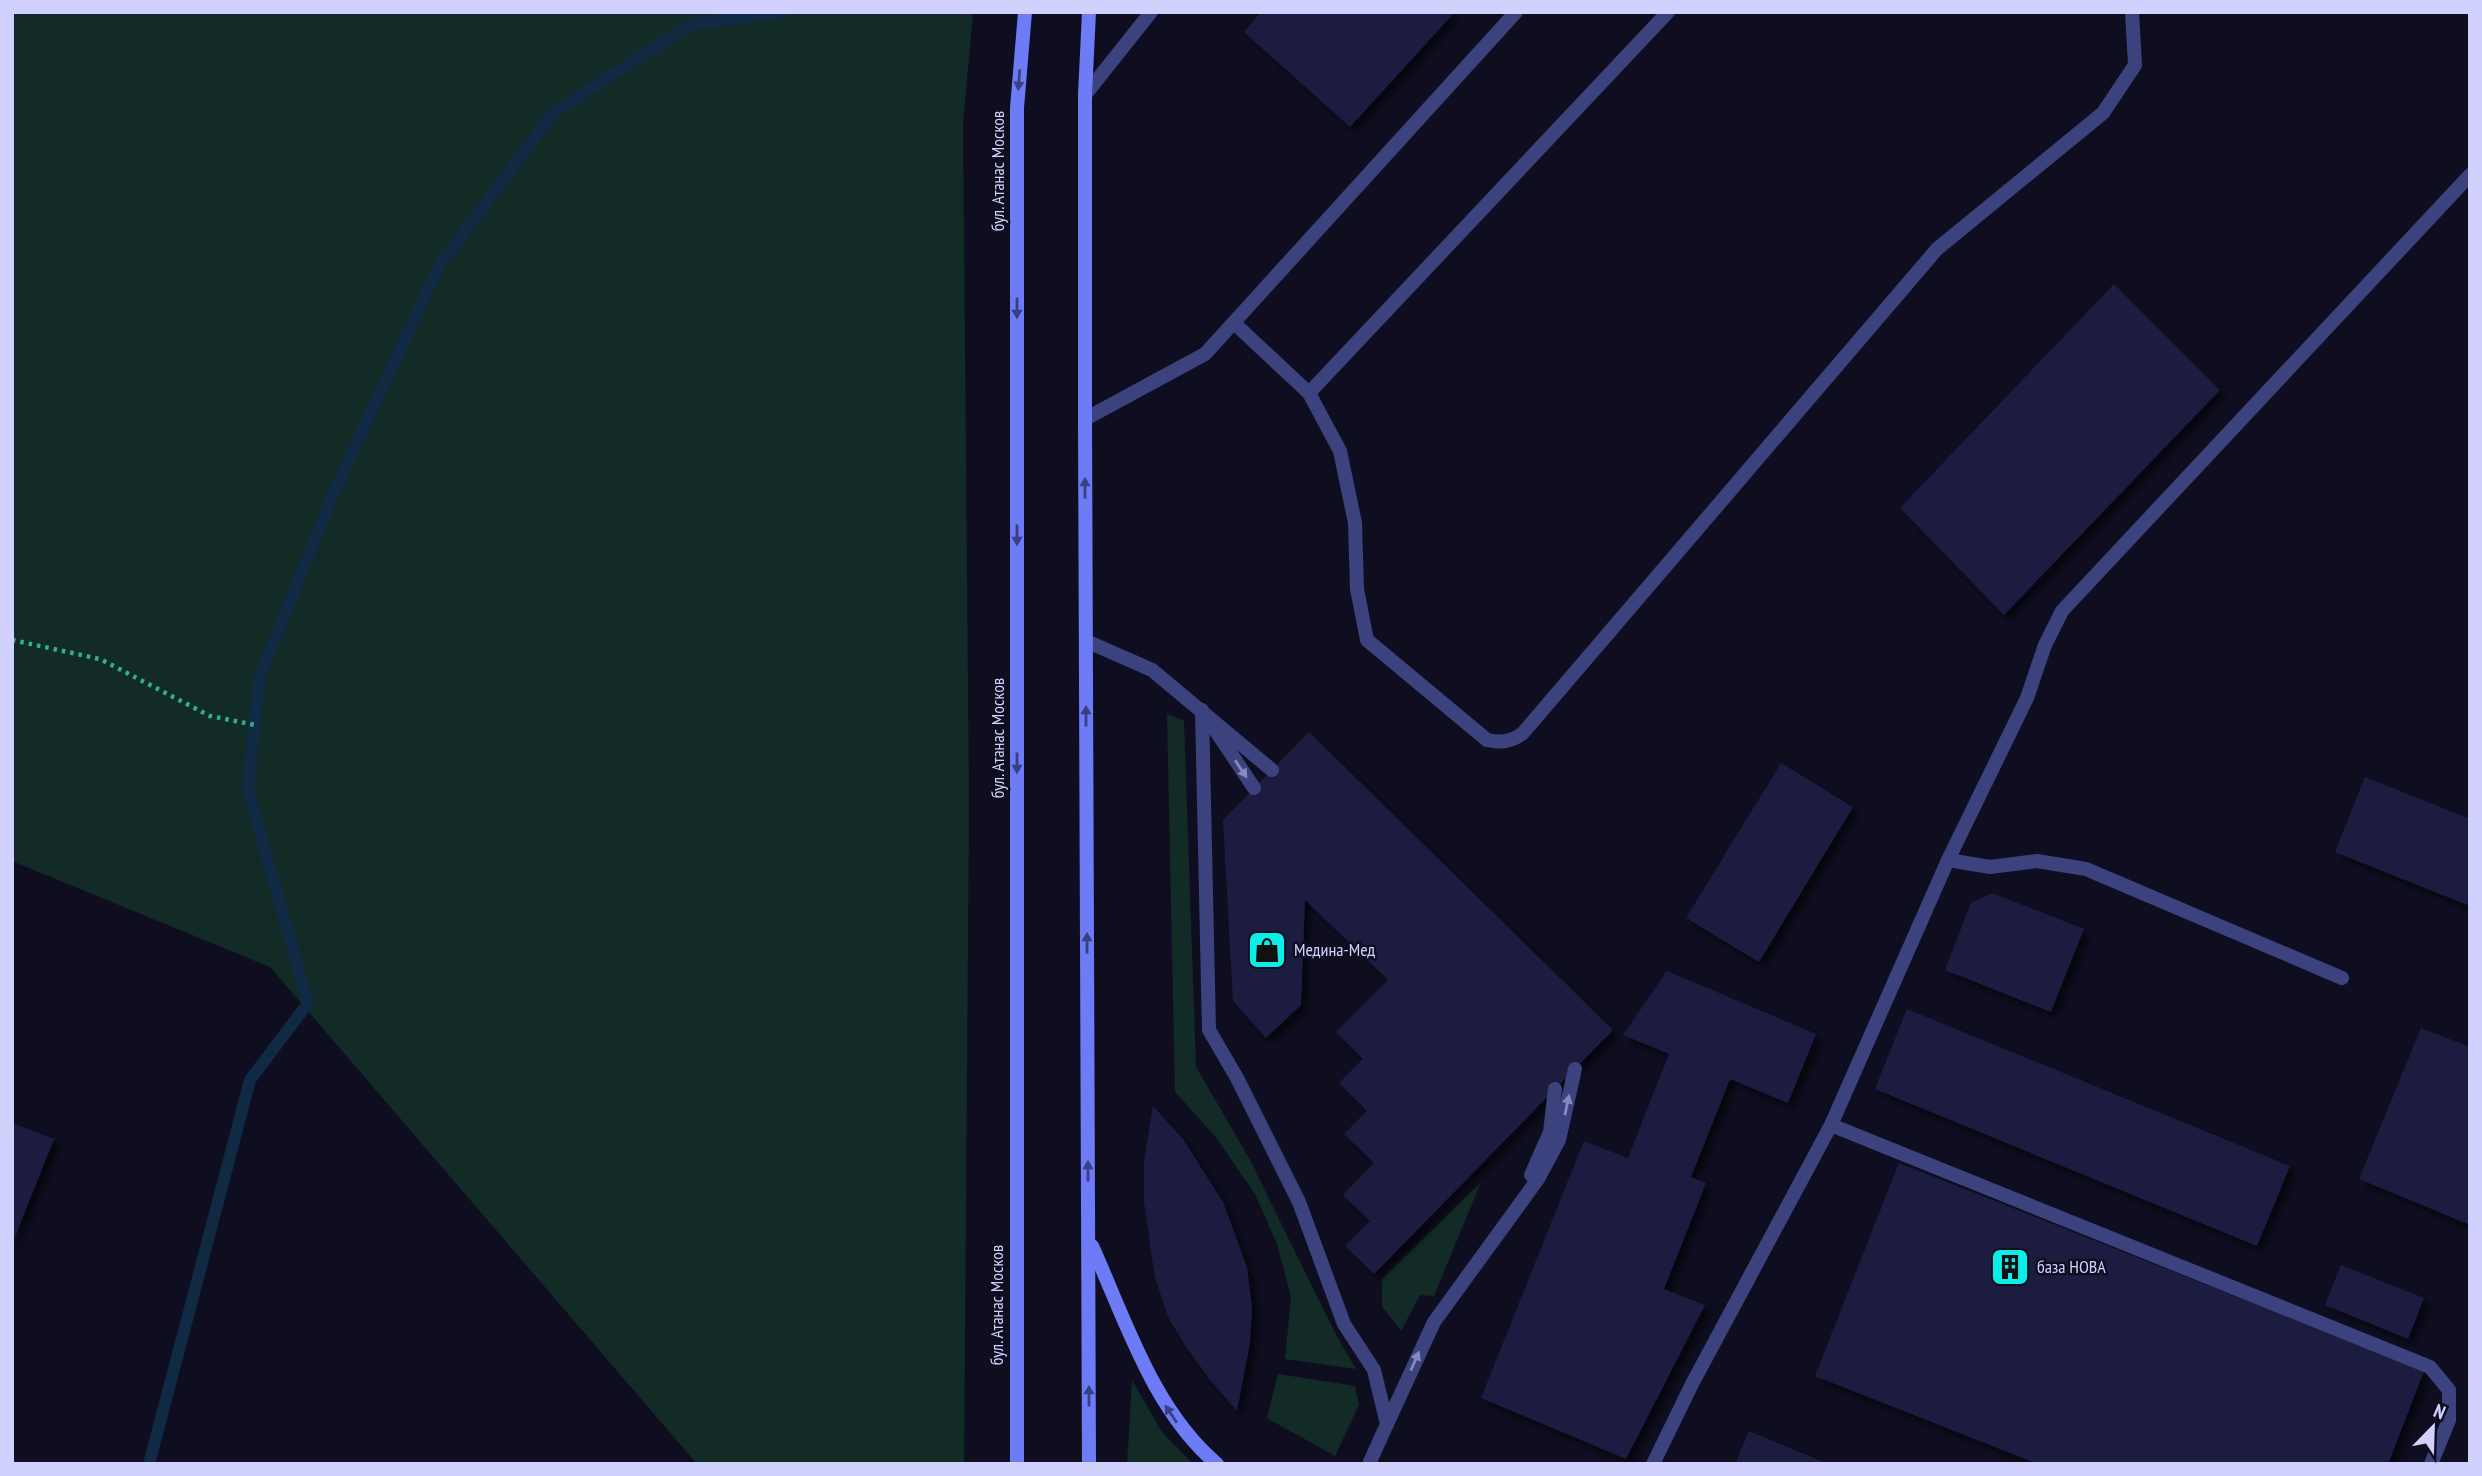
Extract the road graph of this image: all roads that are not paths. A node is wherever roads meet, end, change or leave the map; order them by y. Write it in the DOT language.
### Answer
graph roads {
  1 [pos="1025,12"];
  2 [pos="1088,12"];
  3 [pos="1151,12"];
  4 [pos="1517,12"];
  5 [pos="1668,12"];
  6 [pos="2132,12"];
  7 [pos="1085,94"];
  8 [pos="2470,175"];
  9 [pos="1234,323"];
  10 [pos="1309,393"];
  11 [pos="1085,419"];
  12 [pos="1086,641"];
  13 [pos="1202,710"];
  14 [pos="1272,770"];
  15 [pos="1254,788"];
  16 [pos="1948,860"];
  17 [pos="2342,978"];
  18 [pos="1575,1069"];
  19 [pos="1555,1089"];
  20 [pos="1831,1125"];
  21 [pos="1506,1224"];
  22 [pos="1088,1239"];
  23 [pos="1387,1424"];
  24 [pos="1017,1464"];
  25 [pos="1089,1464"];
  26 [pos="1217,1464"];
  27 [pos="1369,1464"];
  28 [pos="1653,1464"];
  29 [pos="2431,1464"];
  1 -- 24 [label="main road, бул. Атанас Москов, one-way"];
  2 -- 7 [label="main road"];
  3 -- 7 [label="lane"];
  4 -- 9 [label="lane"];
  5 -- 10 [label="lane"];
  6 -- 10 [label="lane"];
  7 -- 11 [label="main road"];
  8 -- 16 [label="lane"];
  9 -- 10 [label="lane"];
  9 -- 11 [label="lane"];
  12 -- 11 [label="main road, one-way"];
  12 -- 13 [label="lane"];
  22 -- 12 [label="main road, one-way"];
  13 -- 14 [label="lane"];
  13 -- 15 [label="lane, one-way"];
  13 -- 23 [label="lane"];
  16 -- 17 [label="lane"];
  16 -- 20 [label="lane"];
  21 -- 18 [label="lane, one-way"];
  19 -- 21 [label="lane"];
  20 -- 28 [label="lane"];
  20 -- 29 [label="lane"];
  23 -- 21 [label="lane, one-way"];
  25 -- 22 [label="main road, one-way"];
  26 -- 22 [label="main road, one-way"];
  23 -- 27 [label="lane"];
}
